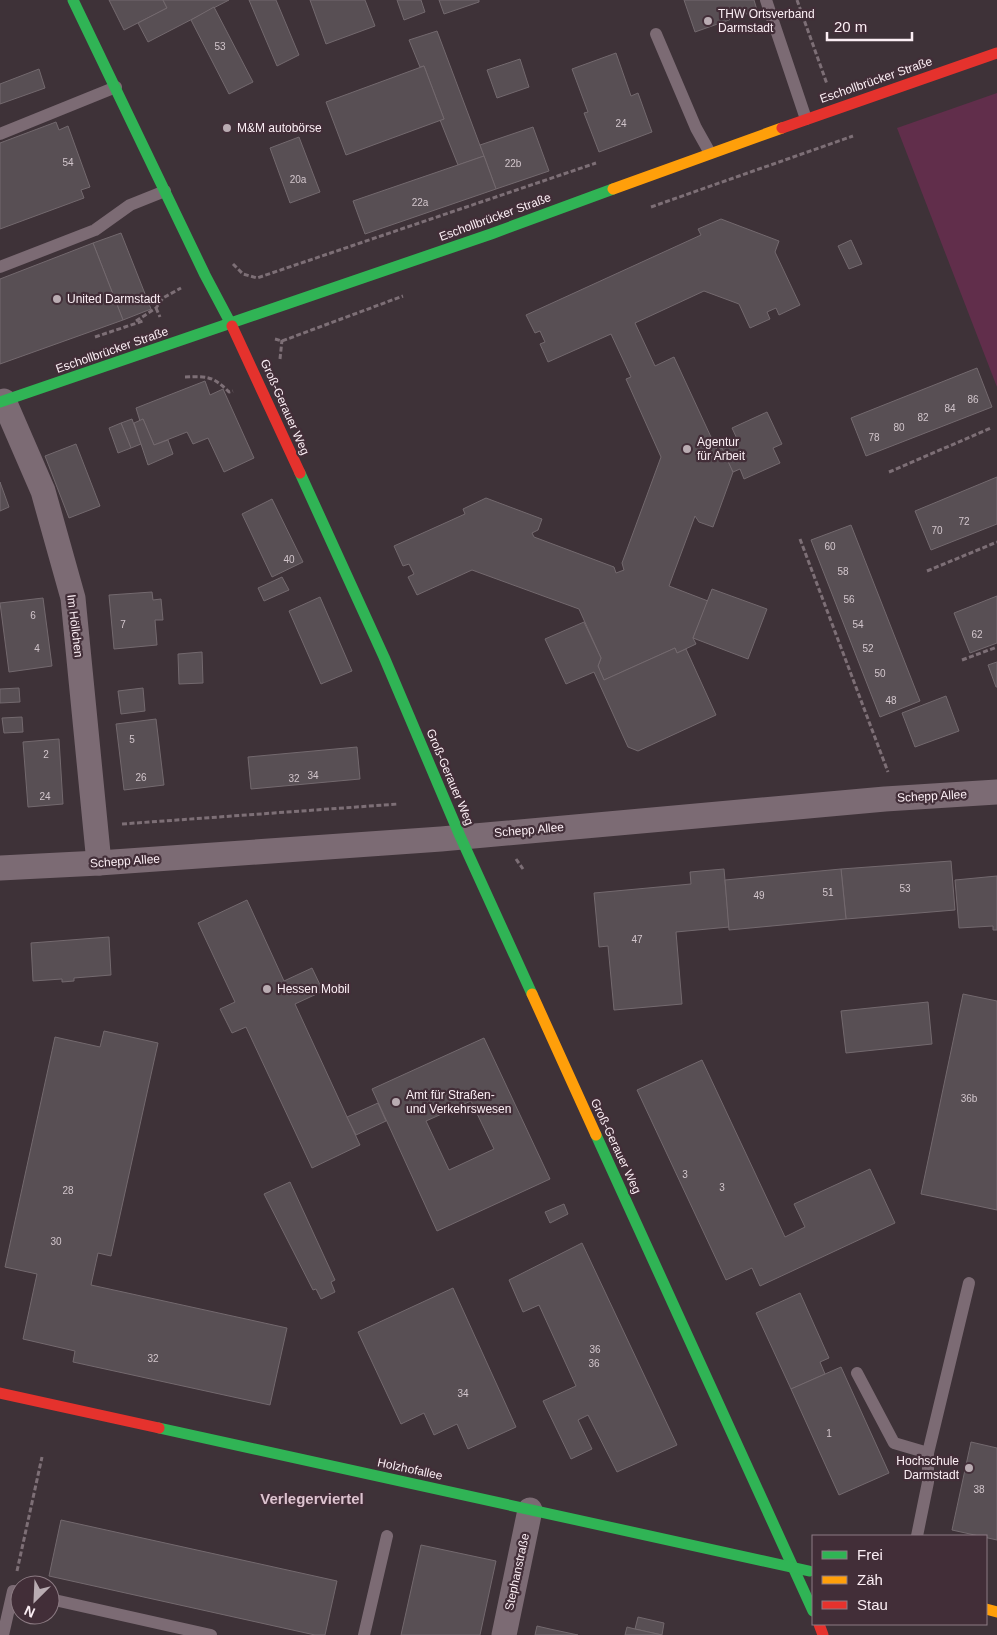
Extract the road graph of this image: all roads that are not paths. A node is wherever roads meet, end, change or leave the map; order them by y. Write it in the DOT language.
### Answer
graph roads {
  1 [pos="73,0"];
  2 [pos="766,0"];
  3 [pos="656,34"];
  4 [pos="997,53"];
  5 [pos="116,87"];
  6 [pos="806,119"];
  7 [pos="0,134"];
  8 [pos="710,153"];
  9 [pos="165,191"];
  10 [pos="0,267"];
  11 [pos="231,324"];
  12 [pos="2,402"];
  13 [pos="997,792"];
  14 [pos="460,836"];
  15 [pos="99,863"];
  16 [pos="0,868"];
  17 [pos="969,1283"];
  18 [pos="857,1373"];
  19 [pos="0,1393"];
  20 [pos="928,1454"];
  21 [pos="530,1510"];
  22 [pos="917,1535"];
  23 [pos="387,1536"];
  24 [pos="795,1568"];
  25 [pos="812,1572"];
  26 [pos="60,1601"];
  27 [pos="812,1609"];
  28 [pos="10,1612"];
  29 [pos="3,1635"];
  30 [pos="211,1635"];
  31 [pos="364,1635"];
  32 [pos="504,1635"];
  1 -- 5 [label="main road, Groß-Gerauer Weg"];
  2 -- 6 [label="lane"];
  3 -- 8 [label="lane"];
  4 -- 6 [label="main road, Eschollbrücker Straße"];
  5 -- 7 [label="lane"];
  5 -- 9 [label="main road, Groß-Gerauer Weg"];
  6 -- 8 [label="main road, Eschollbrücker Straße"];
  8 -- 11 [label="main road, Eschollbrücker Straße"];
  9 -- 10 [label="lane"];
  9 -- 11 [label="main road, Groß-Gerauer Weg"];
  11 -- 12 [label="main road, Eschollbrücker Straße"];
  11 -- 14 [label="main road, Groß-Gerauer Weg"];
  12 -- 15 [label="street, Im Höllchen"];
  13 -- 14 [label="street, Schepp Allee"];
  14 -- 15 [label="street, Schepp Allee"];
  14 -- 24 [label="main road, Groß-Gerauer Weg"];
  15 -- 16 [label="street, Schepp Allee"];
  17 -- 20 [label="lane"];
  18 -- 20 [label="lane"];
  19 -- 21 [label="main road, Holzhofallee"];
  20 -- 22 [label="lane"];
  21 -- 24 [label="main road, Holzhofallee"];
  21 -- 32 [label="street, Stephanstraße"];
  23 -- 31 [label="lane"];
  24 -- 25 [label="main road, Holzhofallee"];
  24 -- 27 [label="main road, Groß-Gerauer Weg"];
  26 -- 30 [label="lane"];
  28 -- 29 [label="lane"];
}
